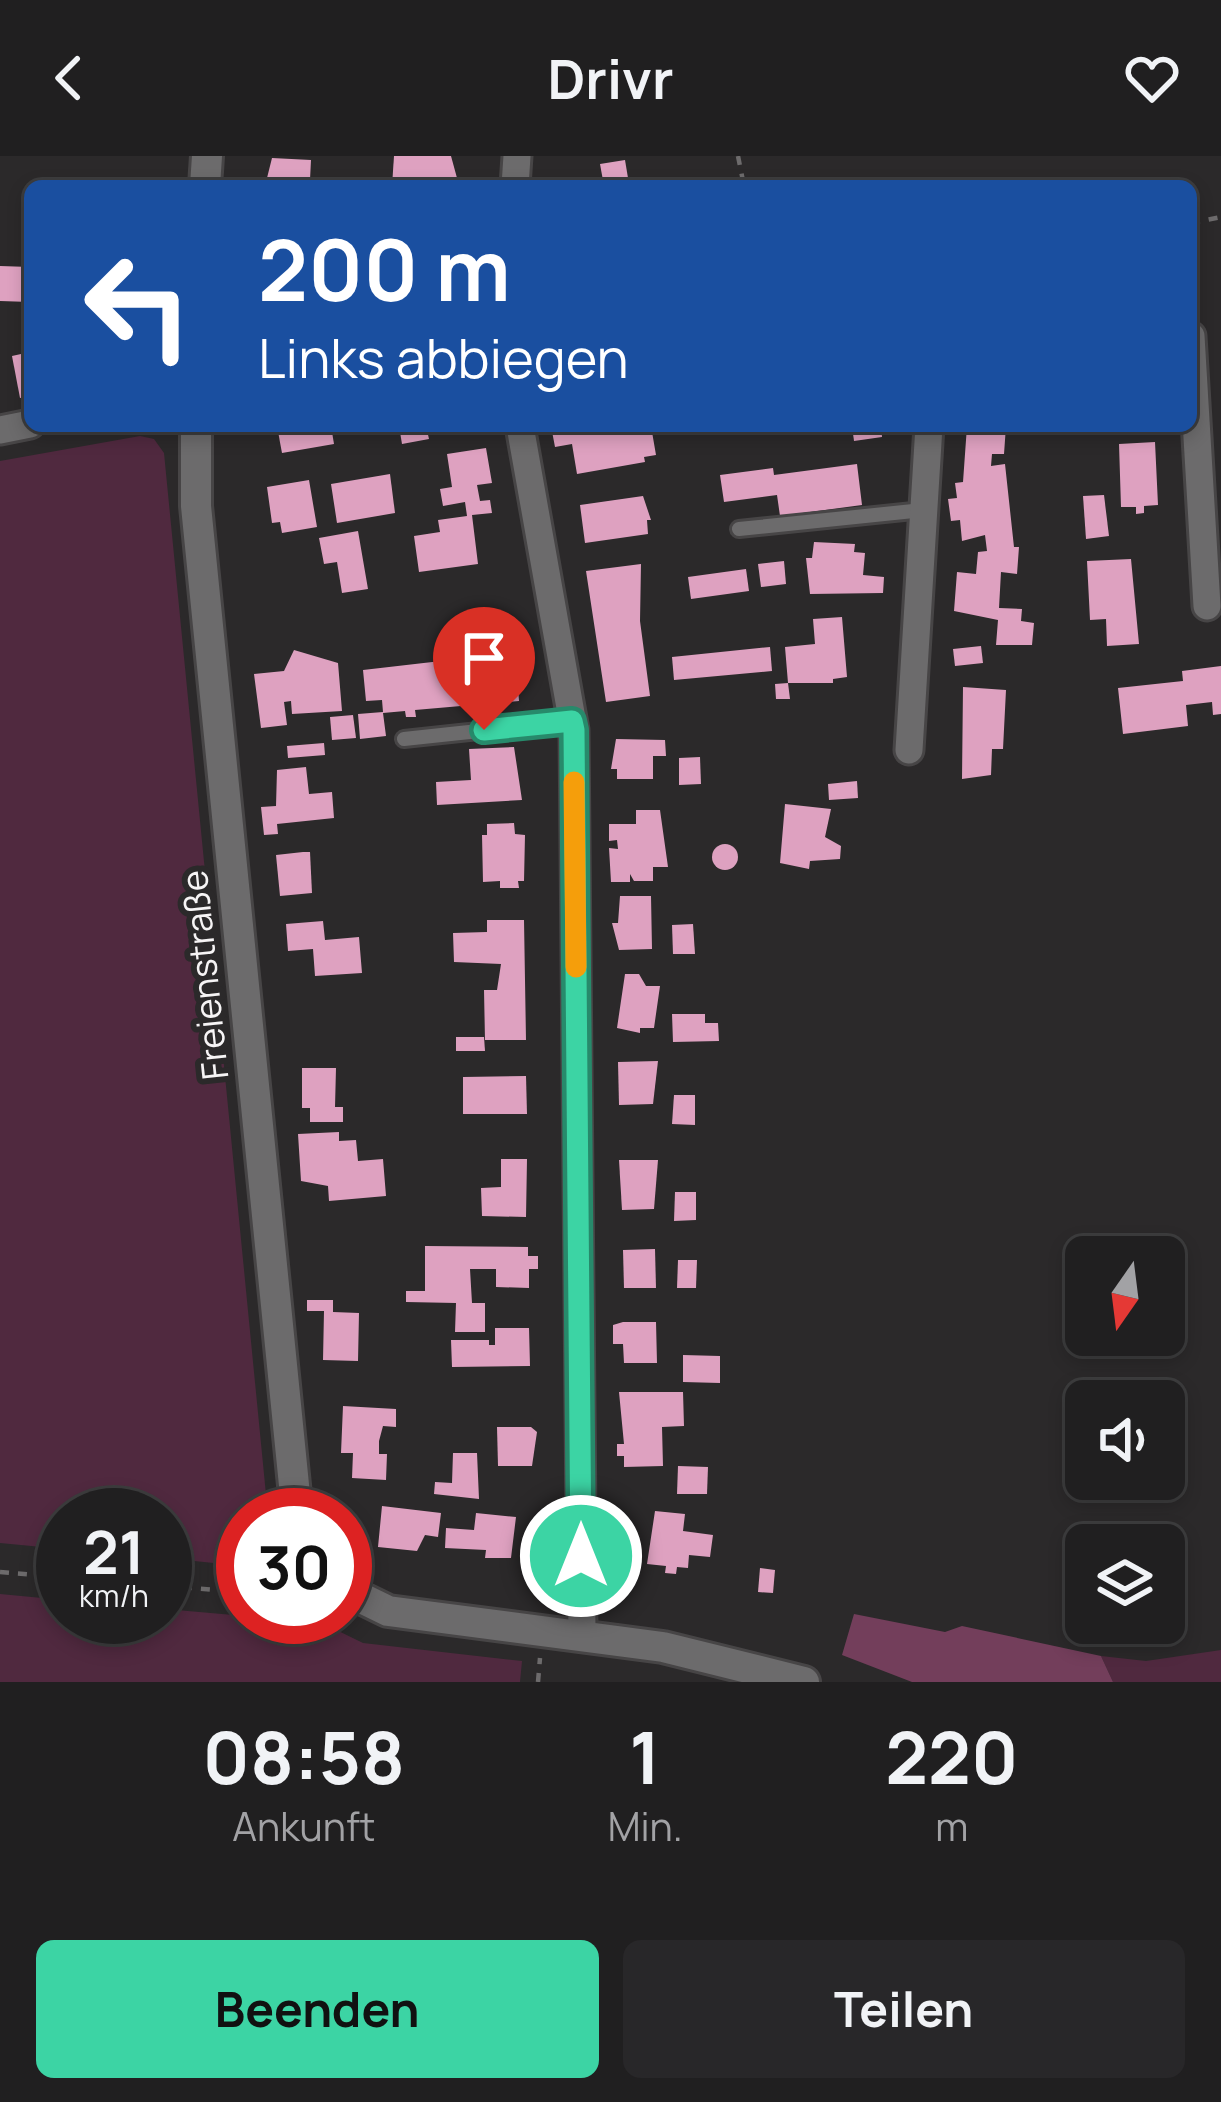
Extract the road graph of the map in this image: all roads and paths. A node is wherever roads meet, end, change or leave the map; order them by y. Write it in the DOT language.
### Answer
graph roads {
  1 [pos="196,432"];
  2 [pos="521,432"];
  3 [pos="929,432"];
  4 [pos="1197,432"];
  5 [pos="923,510"];
  6 [pos="739,529"];
  7 [pos="1207,606"];
  8 [pos="572,721"];
  9 [pos="404,739"];
  10 [pos="908,750"];
  11 [pos="294,1488"];
  12 [pos="0,1572"];
  13 [pos="36,1575"];
  14 [pos="372,1603"];
  15 [pos="582,1634"];
  16 [pos="804,1682"];
  1 -- 11 [label="street, Freienstraße"];
  2 -- 8 [label="street"];
  3 -- 5 [label="street"];
  4 -- 7 [label="street"];
  5 -- 6 [label="lane"];
  5 -- 10 [label="street"];
  8 -- 9 [label="lane"];
  8 -- 15 [label="street"];
  12 -- 13 [label="path"];
  14 -- 15 [label="street"];
  15 -- 16 [label="street"];
}
